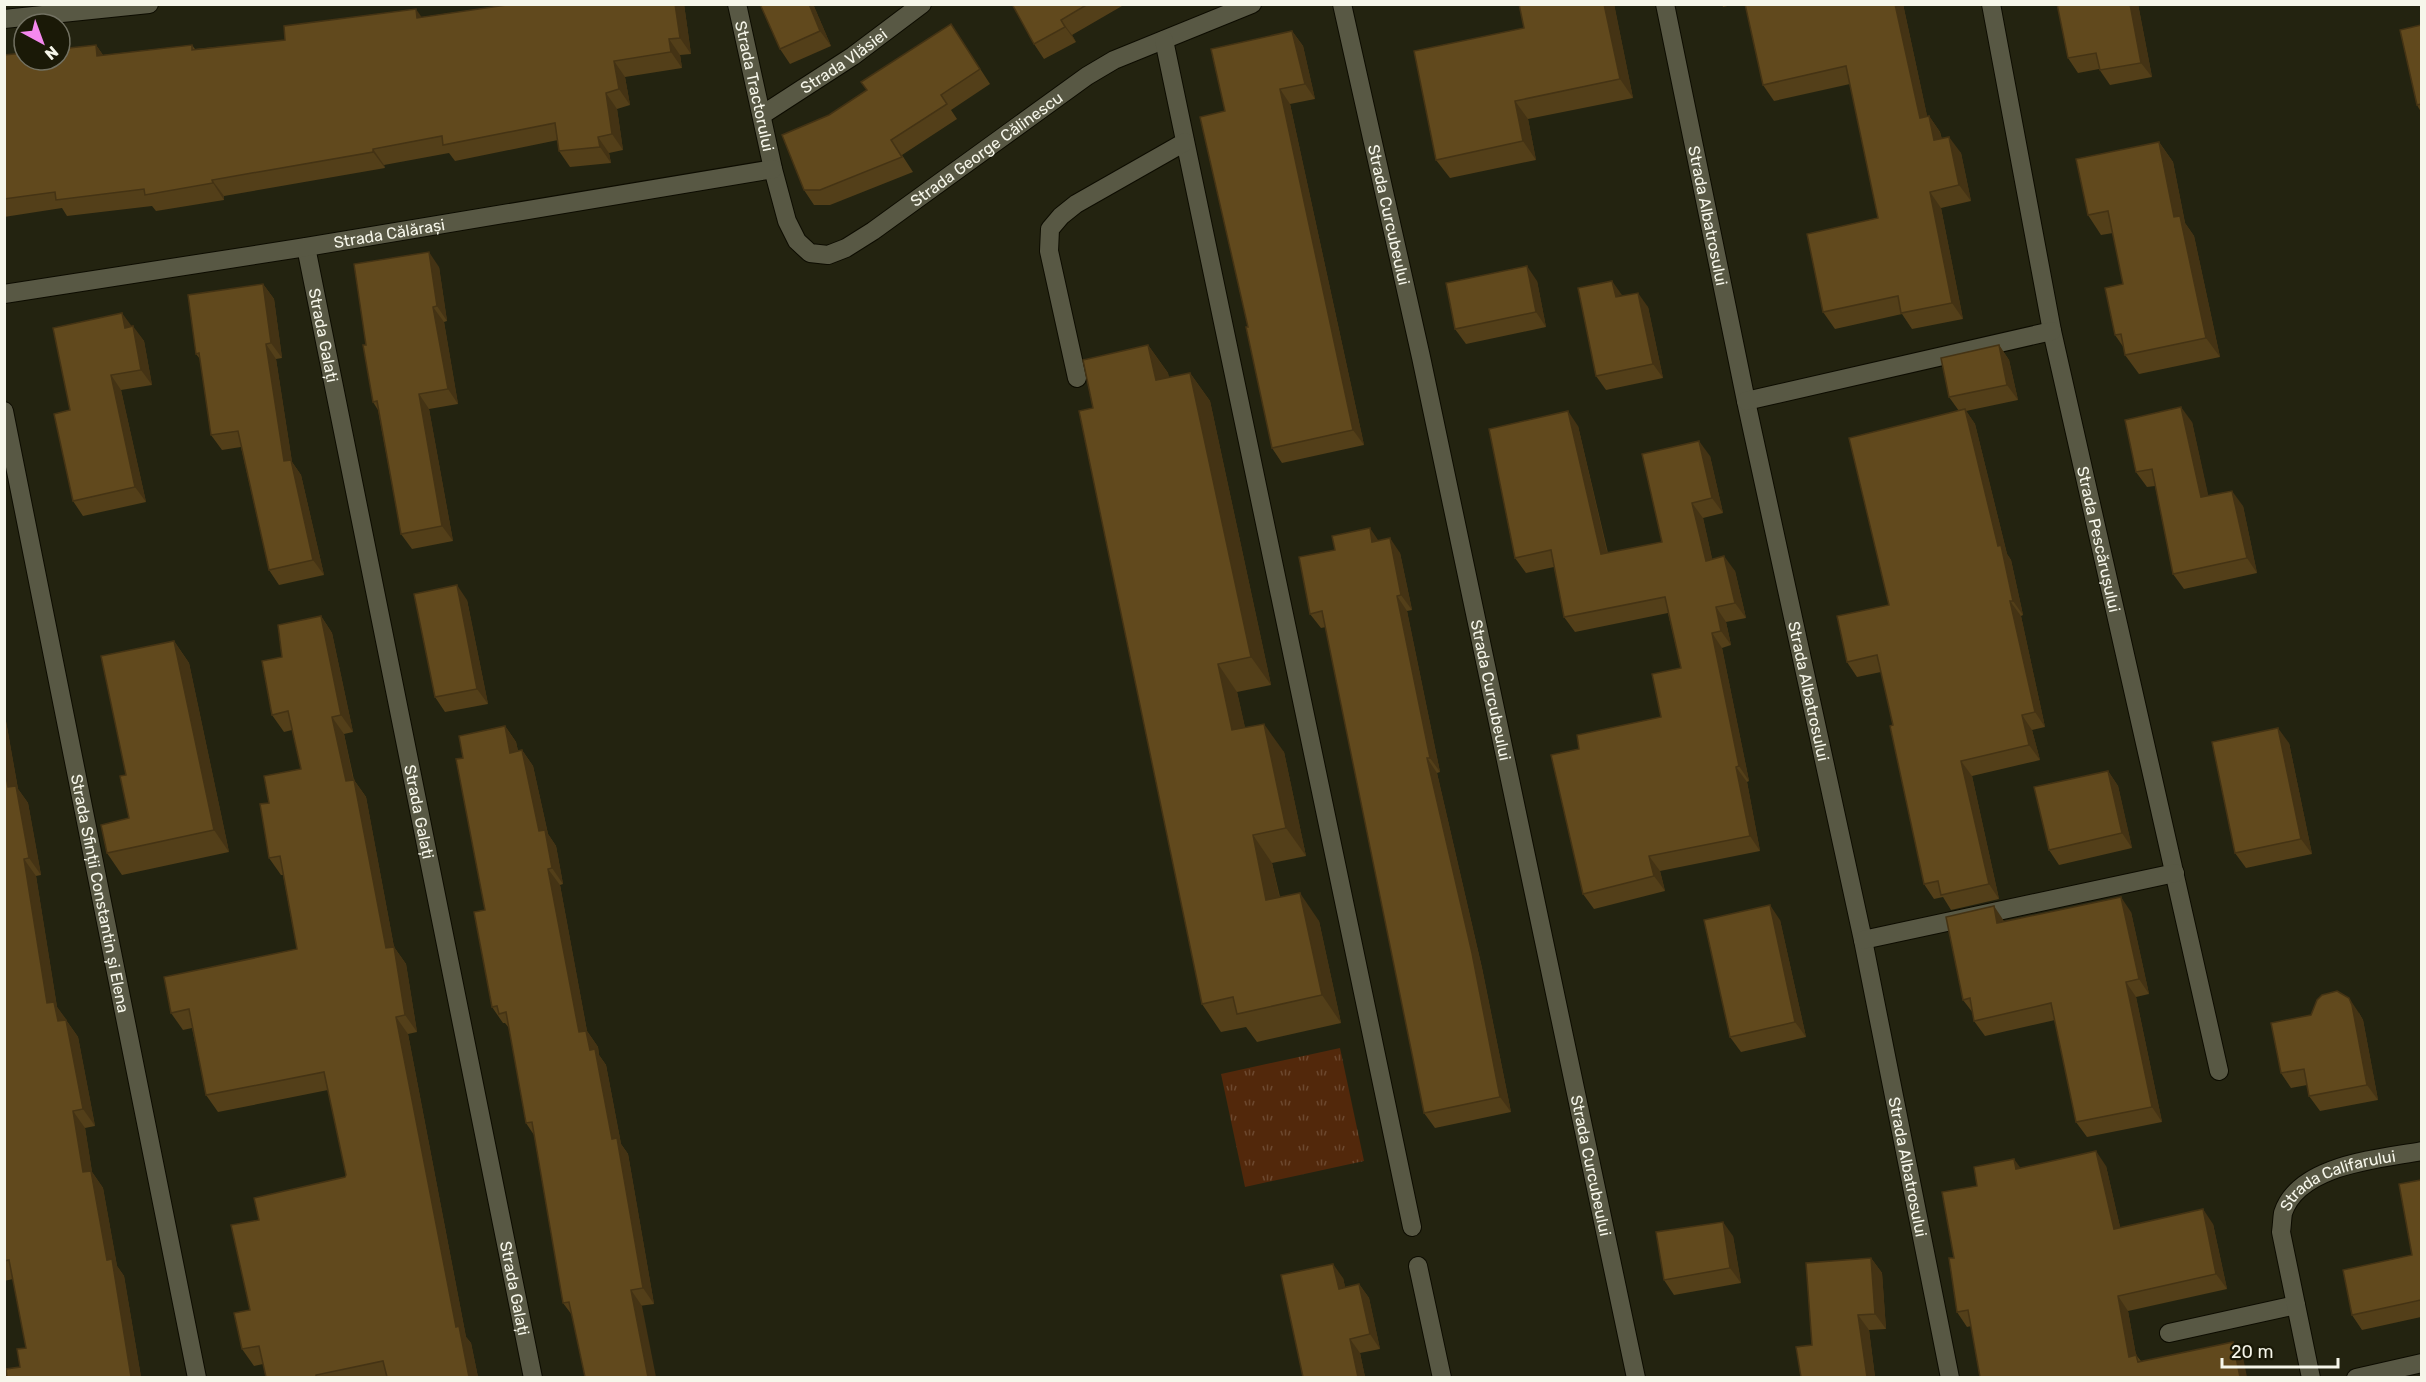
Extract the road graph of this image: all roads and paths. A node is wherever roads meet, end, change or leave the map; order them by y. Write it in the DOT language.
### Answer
graph roads {
  1 [pos="149,4"];
  2 [pos="737,4"];
  3 [pos="922,4"];
  4 [pos="1252,4"];
  5 [pos="1342,4"];
  6 [pos="1665,4"];
  7 [pos="1991,4"];
  8 [pos="4,19"];
  9 [pos="1164,40"];
  10 [pos="762,115"];
  11 [pos="1185,142"];
  12 [pos="773,169"];
  13 [pos="306,247"];
  14 [pos="4,294"];
  15 [pos="2052,331"];
  16 [pos="1077,378"];
  17 [pos="1746,401"];
  18 [pos="4,411"];
  19 [pos="2175,873"];
  20 [pos="1863,940"];
  21 [pos="2219,1071"];
  22 [pos="2421,1152"];
  23 [pos="1412,1227"];
  24 [pos="1418,1266"];
  25 [pos="2296,1305"];
  26 [pos="2169,1333"];
  27 [pos="2421,1363"];
  28 [pos="197,1377"];
  29 [pos="533,1377"];
  30 [pos="1442,1377"];
  31 [pos="1636,1377"];
  32 [pos="1950,1377"];
  33 [pos="2311,1377"];
  34 [pos="2356,1377"];
  1 -- 8 [label="street"];
  2 -- 10 [label="street, Strada Tractorului"];
  3 -- 10 [label="street, Strada Vlăsiei"];
  4 -- 9 [label="street, Strada George Călinescu"];
  5 -- 31 [label="street, Strada Curcubeului"];
  6 -- 17 [label="street, Strada Albatrosului"];
  7 -- 15 [label="street, Strada Pescărușului"];
  9 -- 11 [label="street"];
  9 -- 12 [label="street, Strada George Călinescu"];
  10 -- 12 [label="street, Strada Tractorului"];
  11 -- 16 [label="street"];
  11 -- 23 [label="street"];
  12 -- 13 [label="street, Strada Călărași"];
  13 -- 14 [label="street, Strada Călărași"];
  13 -- 29 [label="street, Strada Galați"];
  15 -- 17 [label="street"];
  15 -- 19 [label="street, Strada Pescărușului"];
  17 -- 20 [label="street, Strada Albatrosului"];
  18 -- 28 [label="street, Strada Sfinții Constantin și Elena"];
  19 -- 20 [label="street"];
  19 -- 21 [label="street, Strada Pescărușului"];
  20 -- 32 [label="street, Strada Albatrosului"];
  22 -- 25 [label="street, Strada Califarului"];
  24 -- 30 [label="street"];
  25 -- 26 [label="street"];
  25 -- 33 [label="street, Strada Califarului"];
  27 -- 34 [label="street"];
}
